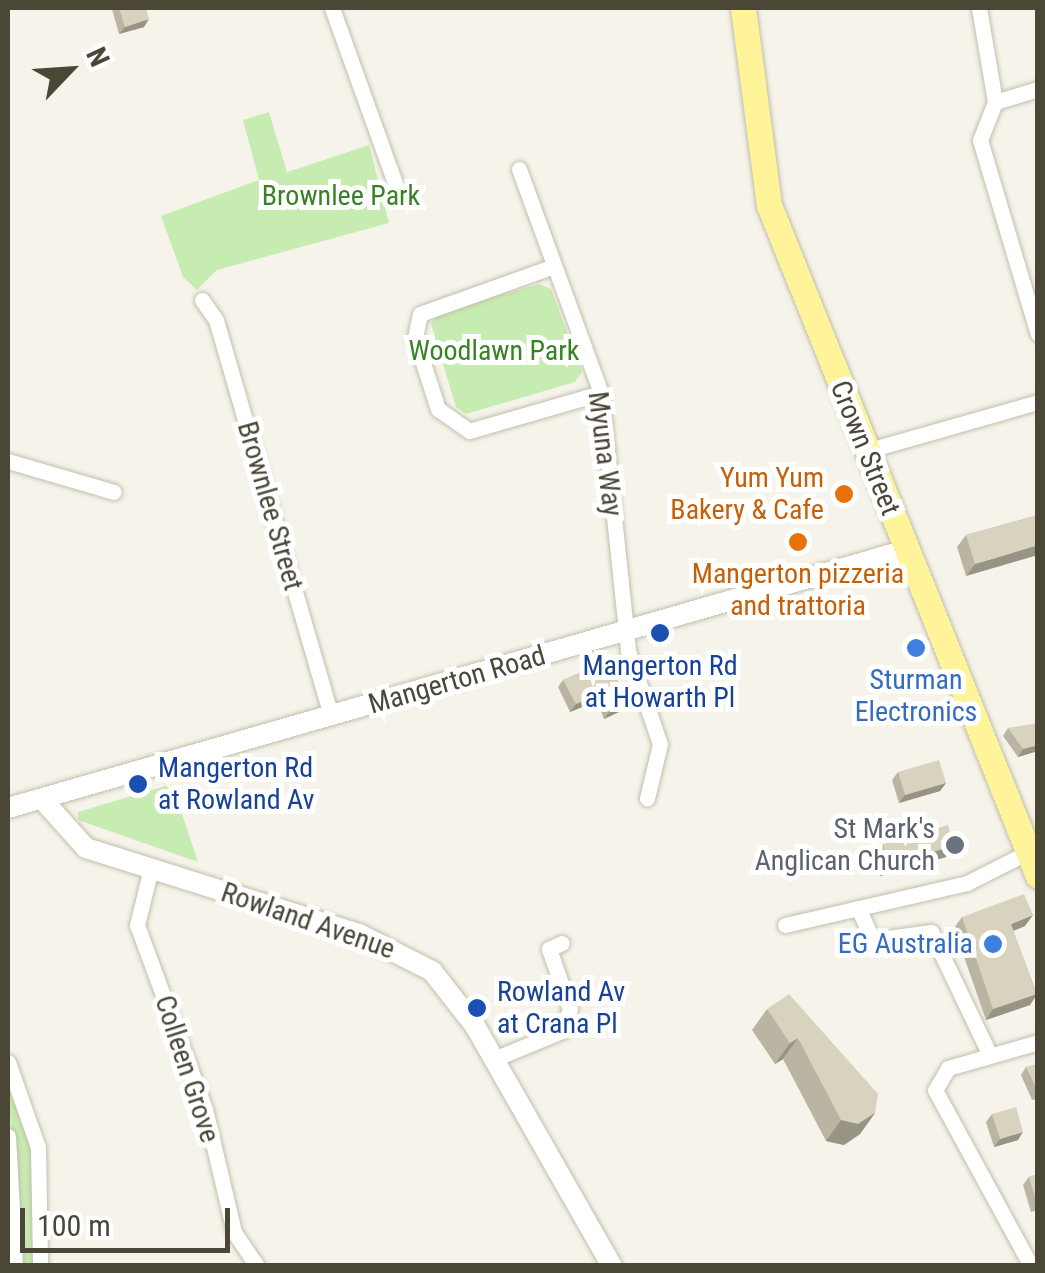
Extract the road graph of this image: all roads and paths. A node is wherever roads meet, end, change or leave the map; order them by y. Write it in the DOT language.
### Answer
graph roads {
  1 [pos="332,8"];
  2 [pos="743,8"];
  3 [pos="979,8"];
  4 [pos="1038,90"];
  5 [pos="995,102"];
  6 [pos="519,169"];
  7 [pos="400,196"];
  8 [pos="554,266"];
  9 [pos="202,300"];
  10 [pos="1038,334"];
  11 [pos="601,393"];
  12 [pos="1038,402"];
  13 [pos="866,451"];
  14 [pos="8,461"];
  15 [pos="114,492"];
  16 [pos="906,550"];
  17 [pos="626,632"];
  18 [pos="332,716"];
  19 [pos="646,798"];
  20 [pos="42,799"];
  21 [pos="8,808"];
  22 [pos="1033,864"];
  23 [pos="151,868"];
  24 [pos="858,908"];
  25 [pos="785,926"];
  26 [pos="562,943"];
  27 [pos="1038,1042"];
  28 [pos="990,1056"];
  29 [pos="494,1060"];
  30 [pos="8,1062"];
  31 [pos="8,1136"];
  32 [pos="15,1266"];
  33 [pos="40,1266"];
  34 [pos="257,1266"];
  35 [pos="612,1266"];
  36 [pos="1031,1266"];
  1 -- 7 [label="street"];
  2 -- 13 [label="main road, Crown Street"];
  3 -- 5 [label="street"];
  4 -- 5 [label="street"];
  5 -- 10 [label="street"];
  6 -- 8 [label="street, Myuna Way"];
  8 -- 11 [label="street, Myuna Way"];
  8 -- 11 [label="street"];
  9 -- 18 [label="street, Brownlee Street"];
  11 -- 17 [label="street, Myuna Way"];
  12 -- 13 [label="street"];
  13 -- 16 [label="main road, Crown Street"];
  14 -- 15 [label="street"];
  16 -- 17 [label="street, Mangerton Road"];
  16 -- 22 [label="main road, Crown Street"];
  17 -- 18 [label="street, Mangerton Road"];
  17 -- 19 [label="street, Myuna Way"];
  18 -- 20 [label="street, Mangerton Road"];
  20 -- 21 [label="street, Mangerton Road"];
  20 -- 23 [label="street, Rowland Avenue"];
  22 -- 24 [label="street"];
  23 -- 29 [label="street, Rowland Avenue"];
  23 -- 34 [label="street, Colleen Grove"];
  24 -- 25 [label="street"];
  24 -- 28 [label="street"];
  26 -- 29 [label="street"];
  27 -- 28 [label="street"];
  28 -- 36 [label="street"];
  29 -- 35 [label="street, Rowland Avenue"];
  30 -- 33 [label="street"];
  31 -- 32 [label="street"];
}
